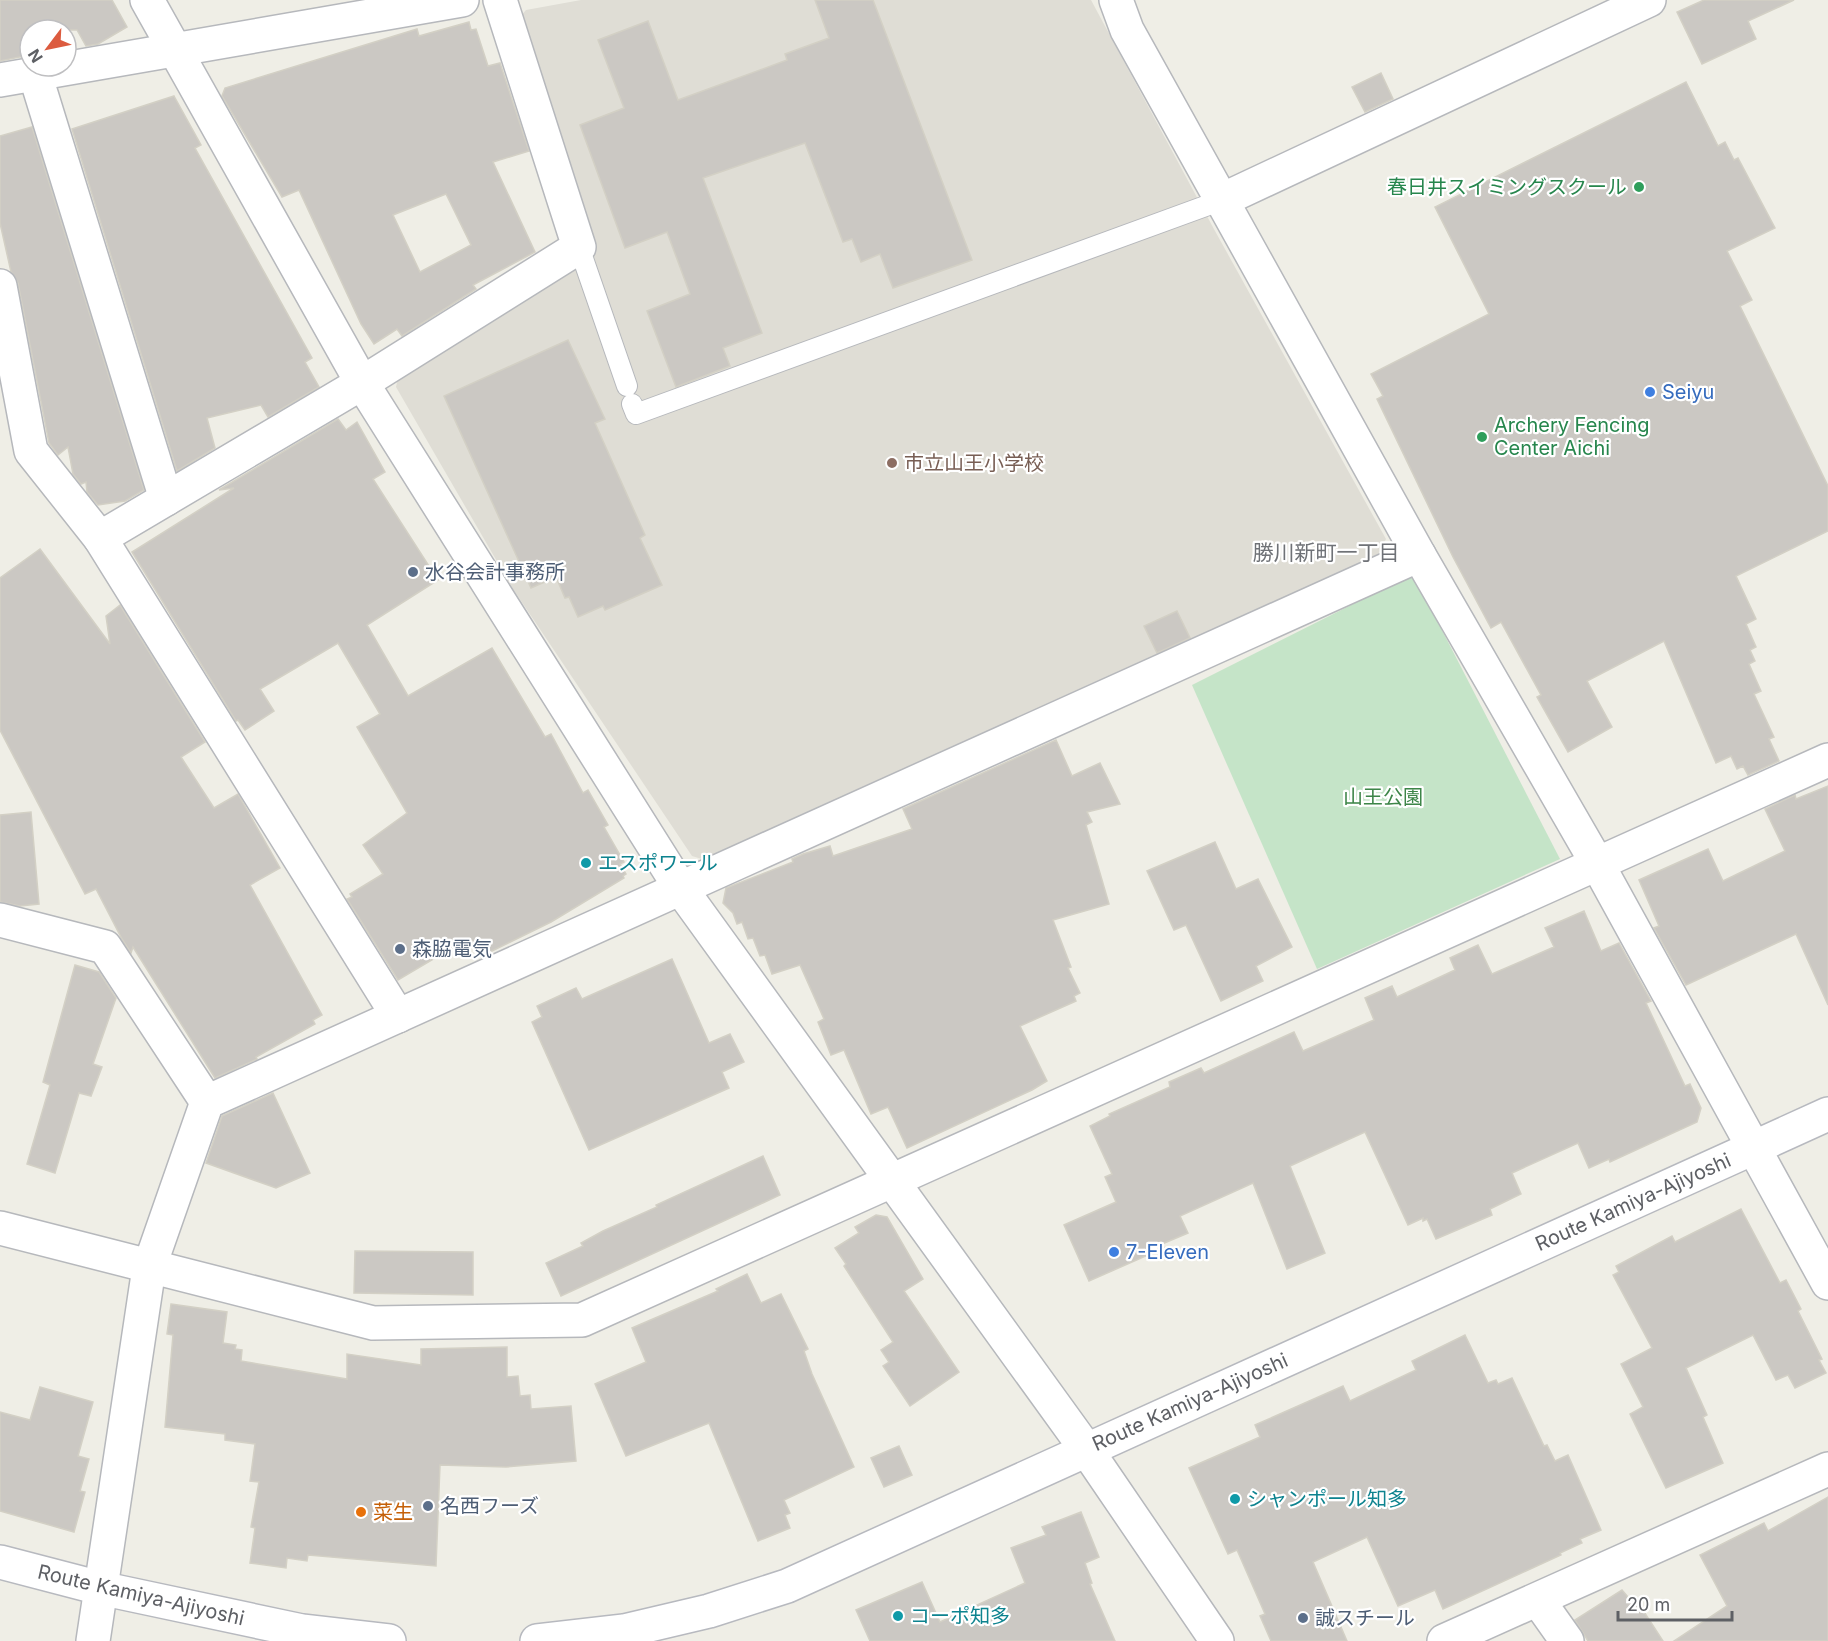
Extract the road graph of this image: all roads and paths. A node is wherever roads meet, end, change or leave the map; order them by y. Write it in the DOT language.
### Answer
graph roads {
  1 [pos="147,0"];
  2 [pos="462,0"];
  3 [pos="500,0"];
  4 [pos="1116,0"];
  5 [pos="1649,0"];
  6 [pos="176,50"];
  7 [pos="78,67"];
  8 [pos="18,77"];
  9 [pos="36,78"];
  10 [pos="0,80"];
  11 [pos="1222,200"];
  12 [pos="579,247"];
  13 [pos="0,286"];
  14 [pos="362,383"];
  15 [pos="166,499"];
  16 [pos="100,538"];
  17 [pos="1419,555"];
  18 [pos="1828,760"];
  19 [pos="1598,865"];
  20 [pos="681,889"];
  21 [pos="0,920"];
  22 [pos="398,1016"];
  23 [pos="207,1102"];
  24 [pos="1828,1114"];
  25 [pos="1754,1148"];
  26 [pos="892,1182"];
  27 [pos="0,1228"];
  28 [pos="149,1268"];
  29 [pos="1828,1283"];
  30 [pos="1086,1449"];
  31 [pos="1828,1469"];
  32 [pos="0,1562"];
  33 [pos="100,1588"];
  34 [pos="1538,1600"];
  35 [pos="93,1641"];
  36 [pos="388,1641"];
  37 [pos="537,1641"];
  38 [pos="1217,1641"];
  39 [pos="1444,1641"];
  40 [pos="1567,1641"];
  1 -- 6 [label="street"];
  2 -- 6 [label="street"];
  3 -- 12 [label="street"];
  4 -- 11 [label="street"];
  5 -- 11 [label="street"];
  6 -- 7 [label="street"];
  6 -- 14 [label="street"];
  8 -- 10 [label="street"];
  9 -- 15 [label="street"];
  11 -- 12 [label="lane"];
  11 -- 17 [label="street"];
  12 -- 14 [label="street"];
  13 -- 16 [label="street"];
  14 -- 15 [label="street"];
  14 -- 20 [label="street"];
  15 -- 16 [label="street"];
  16 -- 22 [label="street"];
  17 -- 19 [label="street"];
  17 -- 20 [label="street"];
  18 -- 19 [label="street"];
  19 -- 25 [label="street"];
  19 -- 26 [label="street"];
  20 -- 22 [label="street"];
  20 -- 26 [label="street"];
  21 -- 23 [label="street"];
  22 -- 23 [label="street"];
  23 -- 28 [label="street"];
  24 -- 25 [label="street, Route Kamiya-Ajiyoshi"];
  25 -- 29 [label="street"];
  25 -- 30 [label="street, Route Kamiya-Ajiyoshi"];
  26 -- 28 [label="street"];
  26 -- 30 [label="street"];
  27 -- 28 [label="street"];
  28 -- 33 [label="street"];
  30 -- 37 [label="street, Route Kamiya-Ajiyoshi"];
  30 -- 38 [label="street"];
  31 -- 34 [label="street"];
  32 -- 33 [label="street, Route Kamiya-Ajiyoshi"];
  33 -- 35 [label="street"];
  33 -- 36 [label="street, Route Kamiya-Ajiyoshi"];
  34 -- 39 [label="street"];
  34 -- 40 [label="street"];
}
